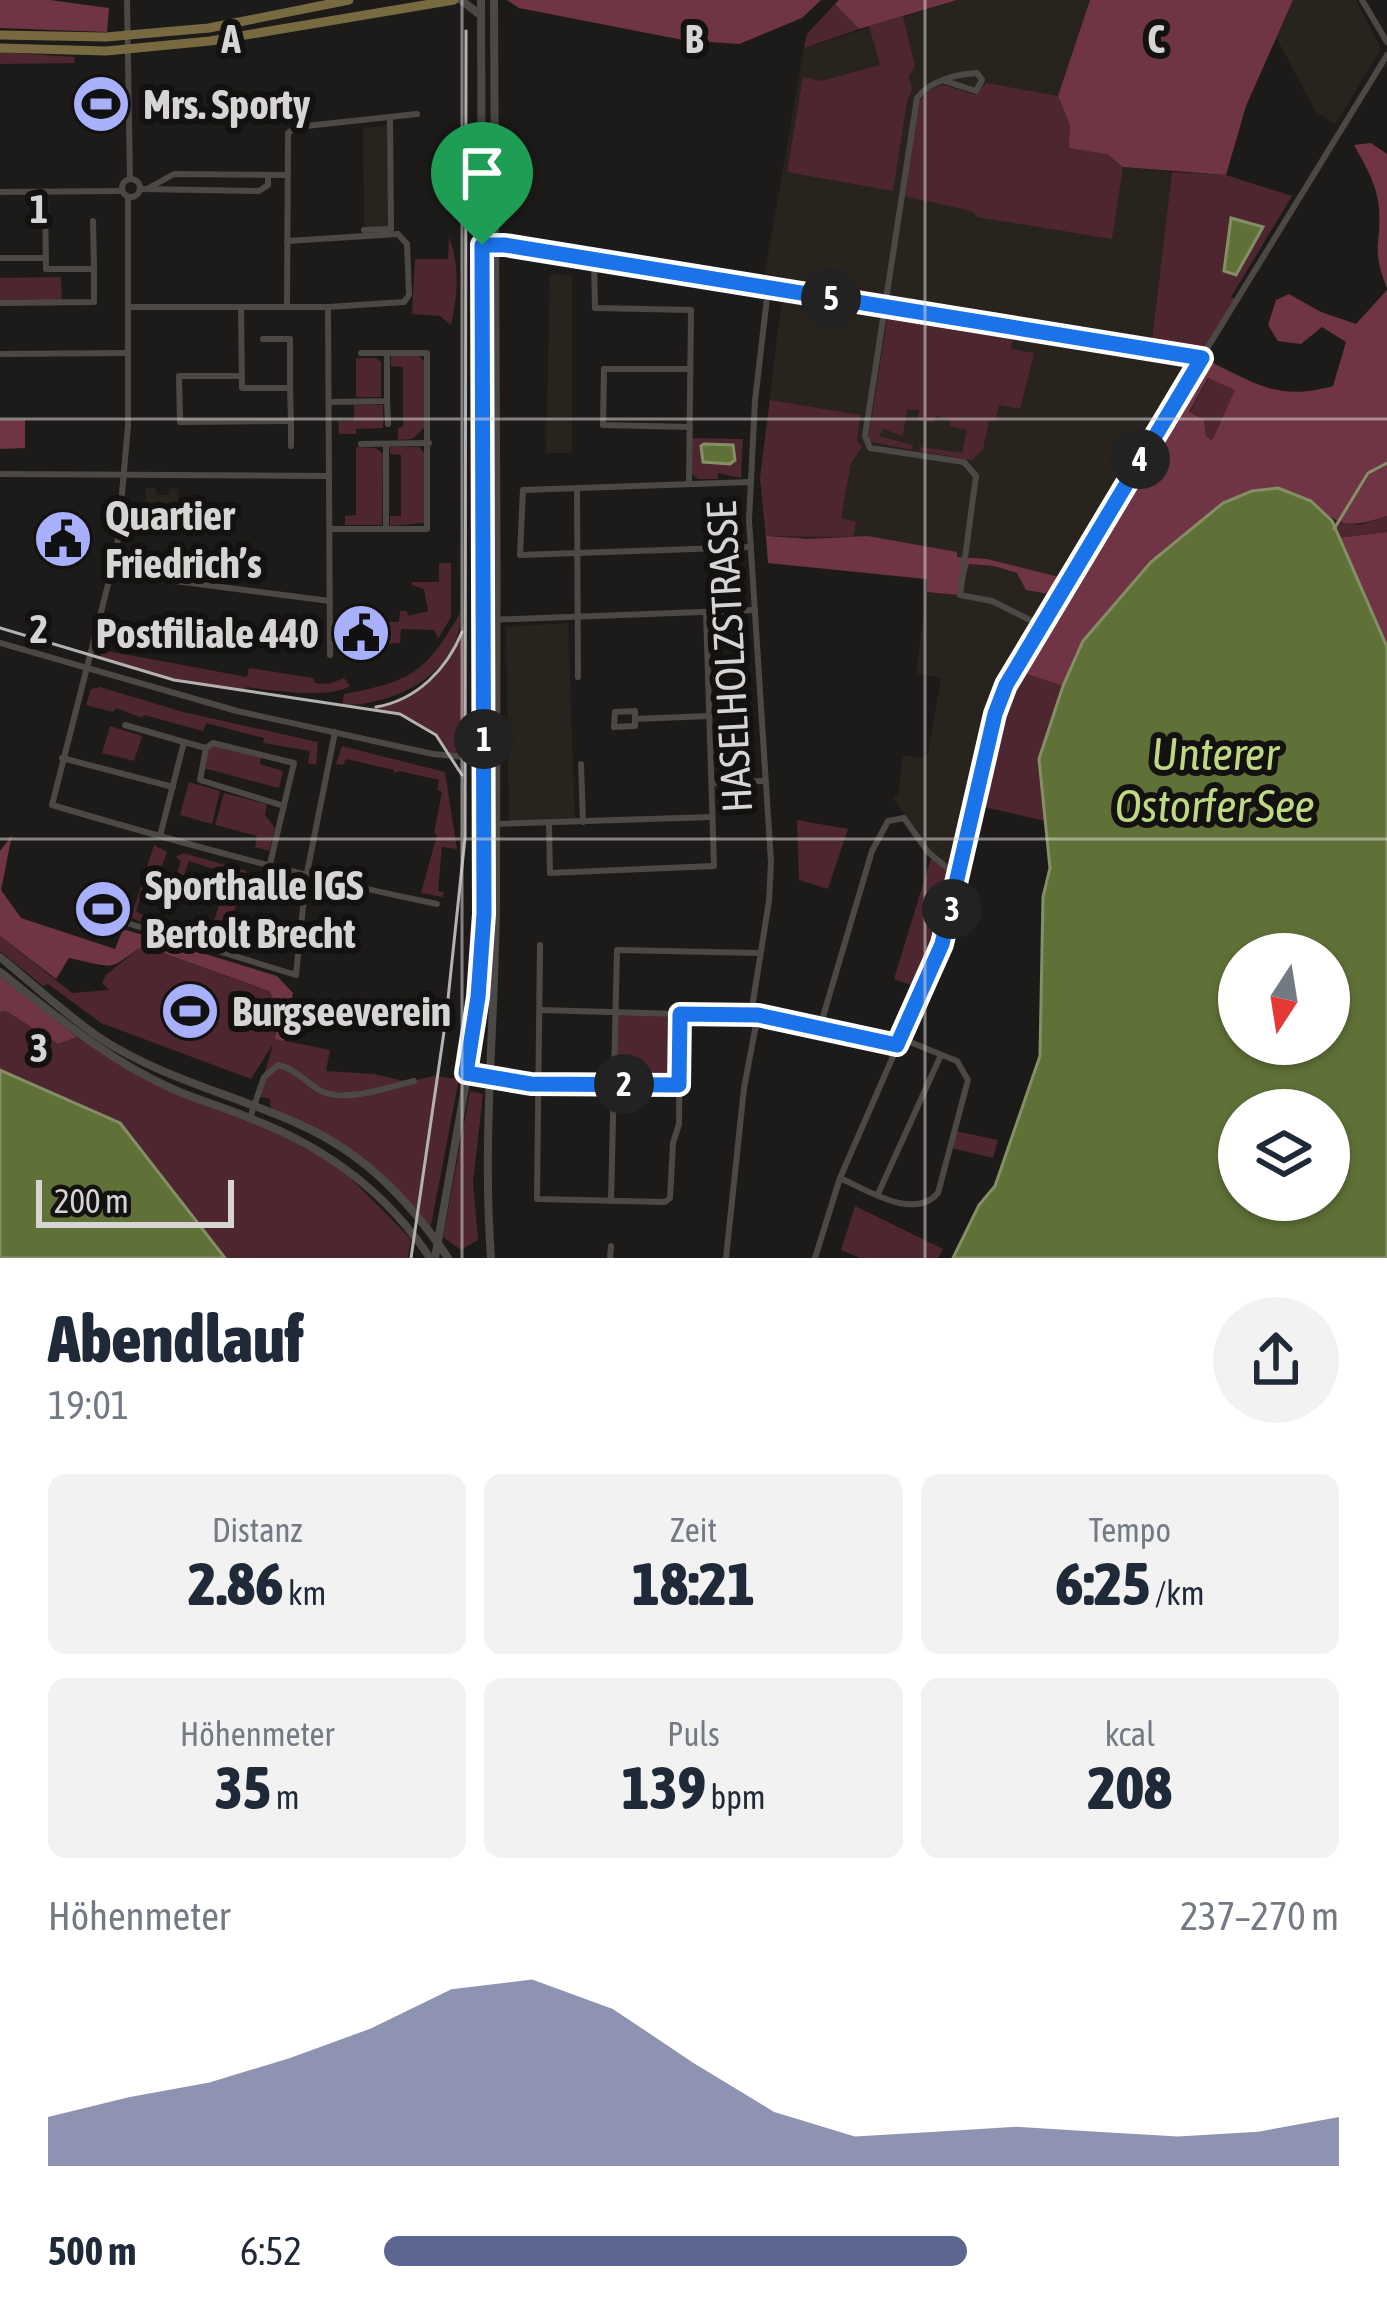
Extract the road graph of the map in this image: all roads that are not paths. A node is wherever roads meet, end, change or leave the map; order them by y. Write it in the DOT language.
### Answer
graph roads {
  1 [pos="127,0"];
  2 [pos="349,0"];
  3 [pos="458,0"];
  4 [pos="481,0"];
  5 [pos="498,0"];
  6 [pos="1362,0"];
  7 [pos="482,18"];
  8 [pos="0,34"];
  9 [pos="128,36"];
  10 [pos="1387,42"];
  11 [pos="0,47"];
  12 [pos="128,50"];
  13 [pos="1387,56"];
  14 [pos="945,81"];
  15 [pos="416,114"];
  16 [pos="390,117"];
  17 [pos="268,175"];
  18 [pos="287,175"];
  19 [pos="130,178"];
  20 [pos="144,189"];
  21 [pos="0,192"];
  22 [pos="45,192"];
  23 [pos="125,194"];
  24 [pos="93,221"];
  25 [pos="364,230"];
  26 [pos="287,241"];
  27 [pos="482,245"];
  28 [pos="495,245"];
  29 [pos="46,257"];
  30 [pos="0,258"];
  31 [pos="595,260"];
  32 [pos="94,269"];
  33 [pos="768,288"];
  34 [pos="0,303"];
  35 [pos="882,306"];
  36 [pos="128,307"];
  37 [pos="286,307"];
  38 [pos="328,307"];
  39 [pos="241,308"];
  40 [pos="263,339"];
  41 [pos="128,353"];
  42 [pos="361,353"];
  43 [pos="387,353"];
  44 [pos="0,354"];
  45 [pos="1202,358"];
  46 [pos="690,369"];
  47 [pos="242,376"];
  48 [pos="290,388"];
  49 [pos="387,401"];
  50 [pos="328,402"];
  51 [pos="290,421"];
  52 [pos="388,424"];
  53 [pos="690,427"];
  54 [pos="429,443"];
  55 [pos="361,444"];
  56 [pos="386,444"];
  57 [pos="291,446"];
  58 [pos="0,474"];
  59 [pos="125,475"];
  60 [pos="328,476"];
  61 [pos="750,482"];
  62 [pos="689,483"];
  63 [pos="578,488"];
  64 [pos="330,529"];
  65 [pos="386,529"];
  66 [pos="751,547"];
  67 [pos="578,554"];
  68 [pos="113,573"];
  69 [pos="330,601"];
  70 [pos="755,610"];
  71 [pos="706,612"];
  72 [pos="576,616"];
  73 [pos="498,619"];
  74 [pos="485,620"];
  75 [pos="1040,625"];
  76 [pos="0,643"];
  77 [pos="330,655"];
  78 [pos="87,670"];
  79 [pos="578,676"];
  80 [pos="709,716"];
  81 [pos="635,719"];
  82 [pos="125,725"];
  83 [pos="335,732"];
  84 [pos="184,742"];
  85 [pos="206,748"];
  86 [pos="62,758"];
  87 [pos="483,759"];
  88 [pos="496,760"];
  89 [pos="581,764"];
  90 [pos="766,781"];
  91 [pos="712,783"];
  92 [pos="172,787"];
  93 [pos="284,806"];
  94 [pos="712,817"];
  95 [pos="583,822"];
  96 [pos="549,823"];
  97 [pos="496,824"];
  98 [pos="160,836"];
  99 [pos="268,868"];
  100 [pos="307,878"];
  101 [pos="960,879"];
  102 [pos="437,904"];
  103 [pos="127,923"];
  104 [pos="540,945"];
  105 [pos="760,952"];
  106 [pos="0,957"];
  107 [pos="0,972"];
  108 [pos="540,1010"];
  109 [pos="615,1013"];
  110 [pos="680,1014"];
  111 [pos="754,1014"];
  112 [pos="820,1027"];
  113 [pos="899,1042"];
  114 [pos="941,1054"];
  115 [pos="466,1073"];
  116 [pos="489,1076"];
  117 [pos="414,1081"];
  118 [pos="536,1084"];
  119 [pos="614,1084"];
  120 [pos="679,1085"];
  121 [pos="254,1106"];
  122 [pos="250,1118"];
  123 [pos="840,1178"];
  124 [pos="878,1194"];
  125 [pos="611,1201"];
  126 [pos="610,1246"];
  127 [pos="433,1258"];
  128 [pos="448,1258"];
  129 [pos="490,1258"];
  130 [pos="610,1258"];
  131 [pos="726,1258"];
  132 [pos="815,1258"];
  1 -- 9 [label="street"];
  2 -- 9 [label="main road"];
  3 -- 7 [label="street"];
  3 -- 12 [label="main road"];
  4 -- 7 [label="street"];
  5 -- 28 [label="street"];
  6 -- 10 [label="street"];
  7 -- 27 [label="street"];
  8 -- 9 [label="main road"];
  9 -- 12 [label="street"];
  11 -- 12 [label="main road"];
  12 -- 19 [label="street"];
  13 -- 45 [label="street"];
  14 -- 14 [label="street"];
  14 -- 35 [label="street"];
  15 -- 16 [label="street"];
  16 -- 18 [label="street"];
  16 -- 25 [label="street"];
  17 -- 18 [label="street"];
  17 -- 20 [label="street"];
  17 -- 20 [label="street"];
  18 -- 26 [label="street"];
  19 -- 20 [label="street"];
  19 -- 23 [label="street"];
  20 -- 23 [label="street"];
  21 -- 22 [label="street"];
  22 -- 23 [label="street"];
  22 -- 29 [label="street"];
  23 -- 36 [label="street"];
  24 -- 32 [label="street"];
  26 -- 37 [label="street"];
  26 -- 38 [label="street"];
  27 -- 28 [label="street"];
  27 -- 74 [label="street"];
  28 -- 31 [label="street"];
  28 -- 73 [label="street"];
  29 -- 30 [label="street"];
  29 -- 32 [label="street"];
  31 -- 33 [label="street"];
  31 -- 46 [label="street"];
  32 -- 34 [label="street"];
  33 -- 35 [label="street"];
  33 -- 61 [label="street, HASELHOLZSTRASSE"];
  35 -- 45 [label="street"];
  35 -- 75 [label="street"];
  36 -- 39 [label="street"];
  36 -- 41 [label="street"];
  37 -- 38 [label="street"];
  37 -- 39 [label="street"];
  38 -- 50 [label="street"];
  39 -- 47 [label="street"];
  40 -- 48 [label="street"];
  41 -- 44 [label="street"];
  41 -- 59 [label="street"];
  42 -- 43 [label="street"];
  43 -- 49 [label="street"];
  43 -- 54 [label="street"];
  45 -- 75 [label="street"];
  46 -- 53 [label="street"];
  46 -- 53 [label="street"];
  47 -- 48 [label="street"];
  47 -- 51 [label="street"];
  48 -- 51 [label="street"];
  49 -- 50 [label="street"];
  49 -- 52 [label="street"];
  50 -- 60 [label="street"];
  51 -- 57 [label="street"];
  53 -- 62 [label="street"];
  54 -- 56 [label="street"];
  54 -- 65 [label="street"];
  55 -- 56 [label="street"];
  56 -- 65 [label="street"];
  58 -- 59 [label="street"];
  59 -- 60 [label="street"];
  59 -- 68 [label="street"];
  60 -- 64 [label="street"];
  61 -- 62 [label="street"];
  61 -- 66 [label="street, HASELHOLZSTRASSE"];
  62 -- 63 [label="street"];
  63 -- 67 [label="street"];
  63 -- 67 [label="street"];
  64 -- 65 [label="street"];
  64 -- 69 [label="street"];
  66 -- 67 [label="street"];
  66 -- 70 [label="street, HASELHOLZSTRASSE"];
  67 -- 72 [label="street"];
  68 -- 69 [label="street"];
  68 -- 78 [label="street"];
  69 -- 77 [label="street"];
  70 -- 71 [label="street"];
  70 -- 90 [label="street, HASELHOLZSTRASSE"];
  71 -- 72 [label="street"];
  71 -- 80 [label="street"];
  72 -- 73 [label="street"];
  72 -- 79 [label="street"];
  73 -- 74 [label="street"];
  73 -- 88 [label="street"];
  74 -- 87 [label="street"];
  75 -- 101 [label="street"];
  76 -- 78 [label="street"];
  78 -- 83 [label="street"];
  78 -- 86 [label="street"];
  80 -- 81 [label="street"];
  80 -- 91 [label="street"];
  82 -- 84 [label="street"];
  83 -- 87 [label="street"];
  83 -- 100 [label="street"];
  84 -- 85 [label="street"];
  84 -- 92 [label="street"];
  85 -- 93 [label="street"];
  85 -- 93 [label="street"];
  86 -- 92 [label="street"];
  86 -- 98 [label="street"];
  87 -- 88 [label="street"];
  87 -- 115 [label="street"];
  88 -- 97 [label="street"];
  89 -- 95 [label="street"];
  90 -- 91 [label="street"];
  90 -- 105 [label="street, HASELHOLZSTRASSE"];
  91 -- 94 [label="street"];
  92 -- 98 [label="street"];
  93 -- 99 [label="street"];
  94 -- 95 [label="street"];
  94 -- 96 [label="street"];
  95 -- 96 [label="street"];
  96 -- 97 [label="street"];
  97 -- 116 [label="street"];
  98 -- 99 [label="street"];
  99 -- 100 [label="street"];
  100 -- 102 [label="street"];
  100 -- 103 [label="street"];
  101 -- 112 [label="street"];
  101 -- 113 [label="street"];
  104 -- 108 [label="street"];
  105 -- 109 [label="street"];
  105 -- 111 [label="street, HASELHOLZSTRASSE"];
  106 -- 121 [label="street"];
  107 -- 122 [label="street"];
  108 -- 109 [label="street"];
  108 -- 118 [label="street"];
  109 -- 110 [label="street"];
  109 -- 119 [label="street"];
  110 -- 111 [label="street"];
  110 -- 120 [label="street"];
  111 -- 112 [label="street"];
  111 -- 131 [label="street, HASELHOLZSTRASSE"];
  112 -- 113 [label="street"];
  113 -- 114 [label="street"];
  113 -- 123 [label="street"];
  114 -- 124 [label="street"];
  114 -- 124 [label="street"];
  115 -- 116 [label="street"];
  115 -- 127 [label="street"];
  116 -- 118 [label="street"];
  116 -- 129 [label="street"];
  117 -- 121 [label="street"];
  118 -- 119 [label="street"];
  118 -- 125 [label="street"];
  119 -- 120 [label="street"];
  119 -- 125 [label="street"];
  120 -- 125 [label="street"];
  121 -- 122 [label="street"];
  121 -- 128 [label="street"];
  122 -- 127 [label="street"];
  123 -- 124 [label="street"];
  123 -- 132 [label="street"];
  126 -- 130 [label="street"];
}
